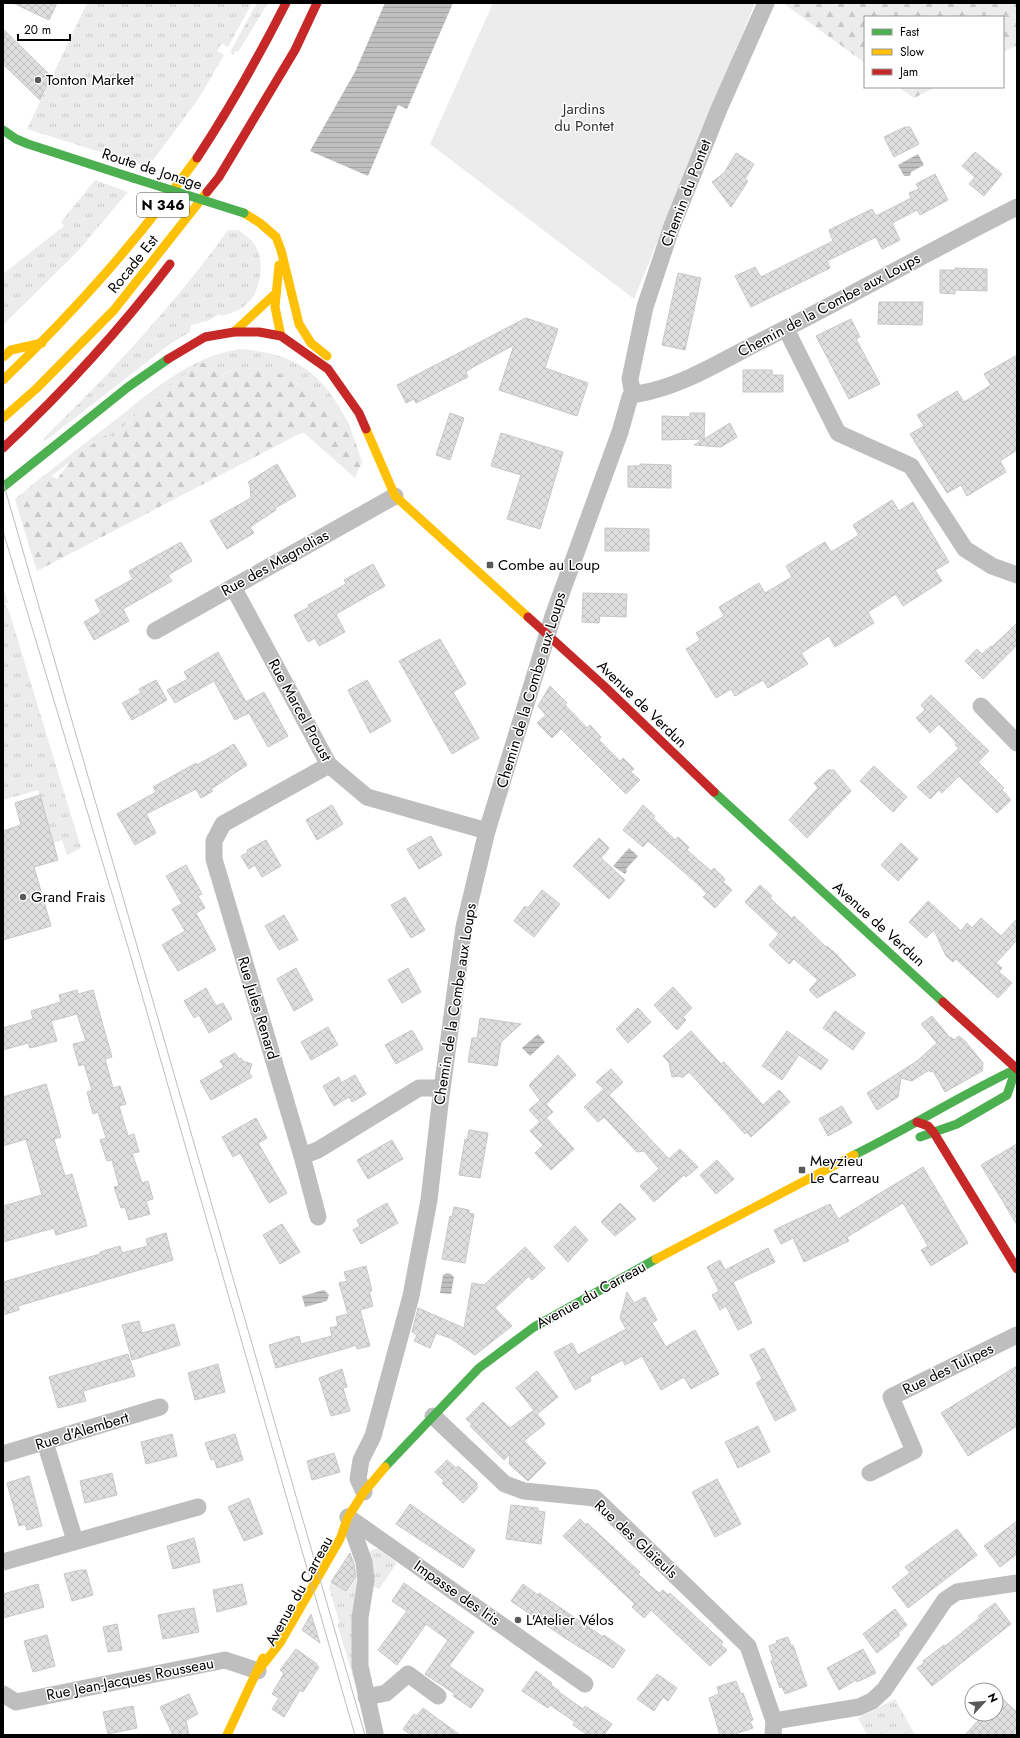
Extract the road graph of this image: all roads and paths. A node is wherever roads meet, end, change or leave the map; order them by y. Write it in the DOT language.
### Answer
graph roads {
  1 [pos="286,3"];
  2 [pos="318,3"];
  3 [pos="766,3"];
  4 [pos="3,130"];
  5 [pos="1017,207"];
  6 [pos="191,213"];
  7 [pos="188,232"];
  8 [pos="281,250"];
  9 [pos="176,256"];
  10 [pos="276,292"];
  11 [pos="786,329"];
  12 [pos="234,332"];
  13 [pos="281,336"];
  14 [pos="44,343"];
  15 [pos="3,357"];
  16 [pos="335,362"];
  17 [pos="3,380"];
  18 [pos="633,394"];
  19 [pos="3,418"];
  20 [pos="372,418"];
  21 [pos="3,448"];
  22 [pos="387,477"];
  23 [pos="3,487"];
  24 [pos="395,496"];
  25 [pos="1017,575"];
  26 [pos="233,586"];
  27 [pos="155,632"];
  28 [pos="546,635"];
  29 [pos="980,706"];
  30 [pos="1017,743"];
  31 [pos="329,765"];
  32 [pos="487,831"];
  33 [pos="1017,1068"];
  34 [pos="442,1088"];
  35 [pos="917,1122"];
  36 [pos="934,1133"];
  37 [pos="886,1139"];
  38 [pos="302,1156"];
  39 [pos="318,1217"];
  40 [pos="1017,1269"];
  41 [pos="1017,1335"];
  42 [pos="160,1407"];
  43 [pos="433,1416"];
  44 [pos="372,1436"];
  45 [pos="45,1442"];
  46 [pos="3,1454"];
  47 [pos="386,1465"];
  48 [pos="870,1473"];
  49 [pos="364,1492"];
  50 [pos="198,1506"];
  51 [pos="348,1517"];
  52 [pos="331,1533"];
  53 [pos="75,1542"];
  54 [pos="3,1562"];
  55 [pos="1017,1583"];
  56 [pos="271,1638"];
  57 [pos="258,1671"];
  58 [pos="585,1684"];
  59 [pos="3,1694"];
  60 [pos="438,1696"];
  61 [pos="366,1697"];
  62 [pos="774,1728"];
  63 [pos="375,1733"];
  64 [pos="227,1735"];
  1 -- 14 [label="main road, Rocade Est / N 346"];
  2 -- 6 [label="main road, Rocade Est / N 346"];
  3 -- 18 [label="street, Chemin du Pontet"];
  4 -- 8 [label="main road, Route de Jonage, bridge"];
  5 -- 11 [label="street, Chemin de la Combe aux Loups"];
  6 -- 7 [label="main road"];
  6 -- 19 [label="main road, Rocade Est / N 346"];
  8 -- 10 [label="main road"];
  8 -- 16 [label="main road, Route de Jonage"];
  9 -- 21 [label="main road"];
  10 -- 12 [label="main road"];
  10 -- 13 [label="main road"];
  11 -- 18 [label="street, Chemin de la Combe aux Loups"];
  11 -- 25 [label="street"];
  12 -- 13 [label="main road"];
  12 -- 23 [label="main road"];
  13 -- 22 [label="main road, Avenue de Verdun"];
  14 -- 15 [label="main road"];
  14 -- 17 [label="main road, Rocade Est / N 346"];
  18 -- 28 [label="street, Chemin de la Combe aux Loups"];
  20 -- 22 [label="main road"];
  22 -- 24 [label="main road, Avenue de Verdun"];
  24 -- 26 [label="street, Rue des Magnolias"];
  24 -- 28 [label="main road, Avenue de Verdun"];
  26 -- 27 [label="street, Rue des Magnolias"];
  26 -- 31 [label="street, Rue Marcel Proust"];
  28 -- 32 [label="street, Chemin de la Combe aux Loups"];
  28 -- 33 [label="main road, Avenue de Verdun"];
  29 -- 30 [label="street"];
  31 -- 32 [label="street, Rue Marcel Proust"];
  31 -- 38 [label="street, Rue Jules Renard"];
  32 -- 34 [label="street, Chemin de la Combe aux Loups"];
  33 -- 35 [label="main road, Avenue du Carreau"];
  33 -- 36 [label="main road, Avenue du Carreau"];
  34 -- 38 [label="street"];
  34 -- 44 [label="street, Chemin de la Combe aux Loups"];
  35 -- 36 [label="main road"];
  35 -- 37 [label="main road, Avenue du Carreau"];
  36 -- 37 [label="main road, Avenue du Carreau"];
  36 -- 40 [label="main road"];
  37 -- 43 [label="main road, Avenue du Carreau"];
  38 -- 39 [label="street, Rue Jules Renard"];
  41 -- 48 [label="street, Rue des Tulipes"];
  42 -- 45 [label="street, Rue d'Alembert"];
  43 -- 47 [label="main road, Avenue du Carreau"];
  43 -- 62 [label="street, Rue des Glaïeuls"];
  44 -- 47 [label="street"];
  44 -- 49 [label="street, Chemin de la Combe aux Loups"];
  45 -- 46 [label="street, Rue d'Alembert"];
  45 -- 53 [label="street"];
  47 -- 49 [label="main road, Avenue du Carreau"];
  49 -- 51 [label="main road, Avenue du Carreau"];
  50 -- 53 [label="street"];
  51 -- 52 [label="main road, Avenue du Carreau"];
  51 -- 57 [label="main road, Avenue du Carreau"];
  51 -- 58 [label="street, Impasse des Iris"];
  51 -- 61 [label="street"];
  53 -- 54 [label="street"];
  55 -- 62 [label="street"];
  56 -- 57 [label="main road, Avenue du Carreau"];
  57 -- 59 [label="street, Rue Jean-Jacques Rousseau"];
  57 -- 64 [label="main road, Avenue du Carreau"];
  60 -- 61 [label="street"];
  61 -- 63 [label="street"];
}
